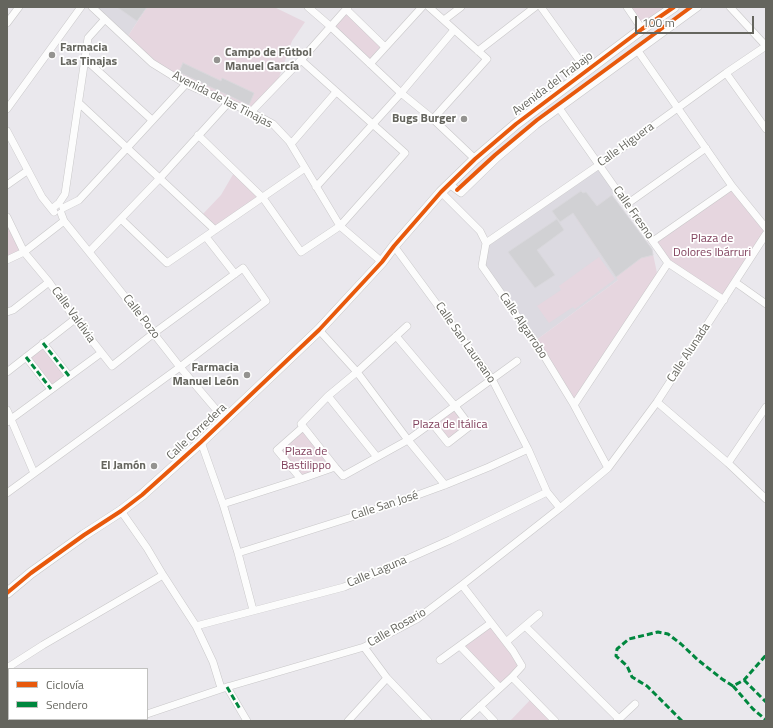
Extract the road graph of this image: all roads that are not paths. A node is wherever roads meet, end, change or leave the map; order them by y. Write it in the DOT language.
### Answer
graph roads {
  1 [pos="19,7"];
  2 [pos="81,7"];
  3 [pos="92,7"];
  4 [pos="308,7"];
  5 [pos="422,7"];
  6 [pos="429,7"];
  7 [pos="461,7"];
  8 [pos="535,7"];
  9 [pos="541,7"];
  10 [pos="627,7"];
  11 [pos="674,7"];
  12 [pos="698,7"];
  13 [pos="730,7"];
  14 [pos="347,8"];
  15 [pos="105,19"];
  16 [pos="444,20"];
  17 [pos="7,23"];
  18 [pos="330,26"];
  19 [pos="642,29"];
  20 [pos="454,30"];
  21 [pos="766,46"];
  22 [pos="385,47"];
  23 [pos="478,51"];
  24 [pos="638,51"];
  25 [pos="85,59"];
  26 [pos="301,60"];
  27 [pos="370,64"];
  28 [pos="587,71"];
  29 [pos="726,73"];
  30 [pos="186,84"];
  31 [pos="336,92"];
  32 [pos="401,93"];
  33 [pos="228,102"];
  34 [pos="79,103"];
  35 [pos="678,107"];
  36 [pos="559,108"];
  37 [pos="7,109"];
  38 [pos="251,112"];
  39 [pos="433,119"];
  40 [pos="152,120"];
  41 [pos="373,124"];
  42 [pos="766,130"];
  43 [pos="7,131"];
  44 [pos="198,135"];
  45 [pos="291,144"];
  46 [pos="127,148"];
  47 [pos="706,148"];
  48 [pos="475,158"];
  49 [pos="599,165"];
  50 [pos="305,168"];
  51 [pos="27,171"];
  52 [pos="160,178"];
  53 [pos="449,184"];
  54 [pos="7,185"];
  55 [pos="732,186"];
  56 [pos="316,187"];
  57 [pos="441,192"];
  58 [pos="263,198"];
  59 [pos="627,204"];
  60 [pos="59,208"];
  61 [pos="7,217"];
  62 [pos="121,220"];
  63 [pos="64,221"];
  64 [pos="340,226"];
  65 [pos="766,228"];
  66 [pos="215,230"];
  67 [pos="766,234"];
  68 [pos="206,237"];
  69 [pos="653,241"];
  70 [pos="486,243"];
  71 [pos="394,246"];
  72 [pos="24,252"];
  73 [pos="89,252"];
  74 [pos="7,260"];
  75 [pos="382,262"];
  76 [pos="668,263"];
  77 [pos="235,274"];
  78 [pos="49,282"];
  79 [pos="735,282"];
  80 [pos="724,300"];
  81 [pos="766,304"];
  82 [pos="7,312"];
  83 [pos="75,319"];
  84 [pos="408,326"];
  85 [pos="319,330"];
  86 [pos="154,333"];
  87 [pos="396,336"];
  88 [pos="43,343"];
  89 [pos="101,353"];
  90 [pos="26,357"];
  91 [pos="517,361"];
  92 [pos="180,367"];
  93 [pos="7,372"];
  94 [pos="357,372"];
  95 [pos="69,376"];
  96 [pos="492,379"];
  97 [pos="51,389"];
  98 [pos="328,396"];
  99 [pos="656,402"];
  100 [pos="574,405"];
  101 [pos="455,406"];
  102 [pos="766,407"];
  103 [pos="7,410"];
  104 [pos="9,420"];
  105 [pos="225,420"];
  106 [pos="432,423"];
  107 [pos="303,427"];
  108 [pos="408,440"];
  109 [pos="202,442"];
  110 [pos="528,449"];
  111 [pos="377,457"];
  112 [pos="728,463"];
  113 [pos="335,467"];
  114 [pos="608,468"];
  115 [pos="34,473"];
  116 [pos="300,479"];
  117 [pos="445,485"];
  118 [pos="548,492"];
  119 [pos="7,493"];
  120 [pos="766,499"];
  121 [pos="223,504"];
  122 [pos="560,508"];
  123 [pos="122,511"];
  124 [pos="238,553"];
  125 [pos="163,575"];
  126 [pos="462,585"];
  127 [pos="7,594"];
  128 [pos="253,610"];
  129 [pos="539,614"];
  130 [pos="491,623"];
  131 [pos="196,626"];
  132 [pos="525,626"];
  133 [pos="506,642"];
  134 [pos="460,646"];
  135 [pos="364,647"];
  136 [pos="440,660"];
  137 [pos="7,668"];
  138 [pos="512,677"];
  139 [pos="386,678"];
  140 [pos="224,688"];
  141 [pos="500,688"];
  142 [pos="635,704"];
  143 [pos="480,706"];
  144 [pos="148,713"];
  145 [pos="618,720"];
  146 [pos="153,721"];
  147 [pos="247,721"];
  148 [pos="348,721"];
  149 [pos="428,721"];
  150 [pos="464,721"];
  151 [pos="494,721"];
  152 [pos="555,721"];
  1 -- 17 [label="street"];
  2 -- 37 [label="street"];
  3 -- 15 [label="street, Avenida de las Tinajas"];
  4 -- 18 [label="street"];
  5 -- 22 [label="street"];
  6 -- 16 [label="street"];
  7 -- 16 [label="street"];
  8 -- 23 [label="street"];
  9 -- 28 [label="street"];
  10 -- 19 [label="street"];
  11 -- 19 [label="street, Avenida del Trabajo"];
  12 -- 24 [label="street, Avenida del Trabajo"];
  13 -- 21 [label="street"];
  14 -- 18 [label="street"];
  14 -- 22 [label="street"];
  15 -- 25 [label="street"];
  15 -- 30 [label="street, Avenida de las Tinajas"];
  16 -- 20 [label="street"];
  18 -- 26 [label="street"];
  18 -- 27 [label="street"];
  19 -- 28 [label="street, Avenida del Trabajo"];
  20 -- 23 [label="street"];
  20 -- 32 [label="street"];
  21 -- 29 [label="street, Calle Higuera"];
  22 -- 27 [label="street"];
  23 -- 39 [label="street"];
  24 -- 35 [label="street"];
  24 -- 36 [label="street, Avenida del Trabajo"];
  25 -- 34 [label="street"];
  25 -- 40 [label="street"];
  26 -- 31 [label="street"];
  26 -- 38 [label="street"];
  27 -- 32 [label="street"];
  28 -- 48 [label="street, Avenida del Trabajo"];
  29 -- 35 [label="street, Calle Higuera"];
  29 -- 42 [label="street"];
  30 -- 33 [label="street, Avenida de las Tinajas"];
  30 -- 40 [label="street"];
  31 -- 41 [label="street"];
  31 -- 45 [label="street"];
  32 -- 39 [label="street"];
  32 -- 41 [label="street"];
  33 -- 38 [label="street, Avenida de las Tinajas"];
  33 -- 44 [label="street"];
  34 -- 46 [label="street"];
  34 -- 60 [label="street"];
  35 -- 47 [label="street"];
  35 -- 49 [label="street, Calle Higuera"];
  36 -- 49 [label="street, Calle Fresno"];
  36 -- 53 [label="street, Avenida del Trabajo"];
  38 -- 45 [label="street, Avenida de las Tinajas"];
  39 -- 48 [label="street"];
  40 -- 46 [label="street"];
  41 -- 56 [label="street"];
  41 -- 64 [label="street"];
  43 -- 51 [label="street"];
  44 -- 52 [label="street"];
  44 -- 58 [label="street"];
  45 -- 50 [label="street, Avenida de las Tinajas"];
  46 -- 52 [label="street"];
  46 -- 60 [label="street"];
  47 -- 55 [label="street"];
  47 -- 59 [label="street"];
  48 -- 53 [label="street, Avenida del Trabajo"];
  49 -- 59 [label="street, Calle Fresno"];
  49 -- 70 [label="street, Calle Higuera"];
  50 -- 56 [label="street, Avenida de las Tinajas"];
  50 -- 58 [label="street"];
  51 -- 54 [label="street"];
  51 -- 60 [label="street"];
  52 -- 62 [label="street"];
  52 -- 66 [label="street"];
  53 -- 57 [label="street, Avenida del Trabajo"];
  55 -- 65 [label="street"];
  55 -- 69 [label="street"];
  56 -- 64 [label="street, Avenida de las Tinajas"];
  57 -- 70 [label="street"];
  57 -- 71 [label="street, Avenida del Trabajo"];
  58 -- 64 [label="street"];
  58 -- 66 [label="street"];
  59 -- 69 [label="street, Calle Fresno"];
  60 -- 63 [label="street, Calle Pozo"];
  61 -- 72 [label="street, Calle Valdivia"];
  62 -- 68 [label="street"];
  62 -- 73 [label="street"];
  63 -- 72 [label="street"];
  63 -- 73 [label="street, Calle Pozo"];
  64 -- 75 [label="street, Avenida de las Tinajas"];
  66 -- 68 [label="street"];
  67 -- 79 [label="street, Calle Alunada"];
  68 -- 77 [label="street"];
  69 -- 76 [label="street, Calle Fresno"];
  70 -- 100 [label="street, Calle Algarrobo"];
  71 -- 75 [label="street, Avenida del Trabajo"];
  71 -- 96 [label="street, Calle San Laureano"];
  72 -- 74 [label="street"];
  72 -- 78 [label="street, Calle Valdivia"];
  73 -- 86 [label="street, Calle Pozo"];
  75 -- 85 [label="street, Calle Corredera"];
  76 -- 80 [label="street, Calle Fresno"];
  76 -- 100 [label="street"];
  77 -- 86 [label="street"];
  77 -- 92 [label="street"];
  78 -- 82 [label="street"];
  78 -- 83 [label="street, Calle Valdivia"];
  79 -- 80 [label="street, Calle Alunada"];
  79 -- 81 [label="street"];
  80 -- 99 [label="street, Calle Alunada"];
  83 -- 88 [label="street"];
  83 -- 89 [label="street, Calle Valdivia"];
  84 -- 87 [label="street"];
  85 -- 94 [label="street"];
  85 -- 105 [label="street, Calle Corredera"];
  86 -- 89 [label="street, Calle Valdivia"];
  86 -- 92 [label="street, Calle Pozo"];
  87 -- 94 [label="street"];
  87 -- 101 [label="street"];
  88 -- 90 [label="street"];
  88 -- 95 [label="street"];
  89 -- 95 [label="street"];
  90 -- 93 [label="street"];
  90 -- 97 [label="street"];
  91 -- 96 [label="street"];
  92 -- 105 [label="street, Calle Pozo"];
  92 -- 115 [label="street"];
  94 -- 98 [label="street"];
  94 -- 108 [label="street"];
  95 -- 97 [label="street"];
  96 -- 101 [label="street"];
  96 -- 110 [label="street, Calle San Laureano"];
  97 -- 104 [label="street"];
  98 -- 107 [label="street"];
  98 -- 111 [label="street"];
  99 -- 112 [label="street"];
  99 -- 114 [label="street, Calle Alunada"];
  100 -- 114 [label="street, Calle Algarrobo"];
  101 -- 106 [label="street"];
  101 -- 106 [label="street"];
  102 -- 112 [label="street"];
  103 -- 104 [label="street"];
  104 -- 115 [label="street"];
  105 -- 109 [label="street, Calle Corredera"];
  106 -- 108 [label="street"];
  107 -- 113 [label="street"];
  107 -- 116 [label="street"];
  108 -- 111 [label="street"];
  108 -- 117 [label="street"];
  109 -- 121 [label="street"];
  109 -- 123 [label="street, Calle Corredera"];
  110 -- 117 [label="street, Calle San José"];
  110 -- 118 [label="street, Calle San Laureano"];
  111 -- 113 [label="street"];
  112 -- 120 [label="street"];
  113 -- 116 [label="street"];
  114 -- 122 [label="street, Calle Rosario"];
  115 -- 119 [label="street"];
  116 -- 121 [label="street"];
  117 -- 124 [label="street, Calle San José"];
  118 -- 122 [label="street, Calle San Laureano"];
  118 -- 128 [label="street, Calle Laguna"];
  121 -- 124 [label="street"];
  122 -- 126 [label="street, Calle Rosario"];
  123 -- 125 [label="street"];
  123 -- 127 [label="street, Calle Corredera"];
  124 -- 128 [label="street"];
  125 -- 131 [label="street"];
  125 -- 137 [label="street"];
  126 -- 130 [label="street"];
  126 -- 135 [label="street, Calle Rosario"];
  128 -- 131 [label="street, Calle Laguna"];
  129 -- 132 [label="street"];
  130 -- 133 [label="street"];
  130 -- 134 [label="street"];
  131 -- 140 [label="street"];
  132 -- 133 [label="street"];
  132 -- 145 [label="street"];
  133 -- 138 [label="street"];
  134 -- 136 [label="street"];
  134 -- 141 [label="street"];
  135 -- 139 [label="street"];
  135 -- 140 [label="street, Calle Rosario"];
  138 -- 141 [label="street"];
  138 -- 152 [label="street"];
  139 -- 148 [label="street"];
  139 -- 149 [label="street"];
  140 -- 144 [label="street, Calle Rosario"];
  140 -- 147 [label="street"];
  141 -- 143 [label="street"];
  142 -- 145 [label="street"];
  143 -- 150 [label="street"];
  143 -- 151 [label="street"];
  144 -- 146 [label="street"];
}
